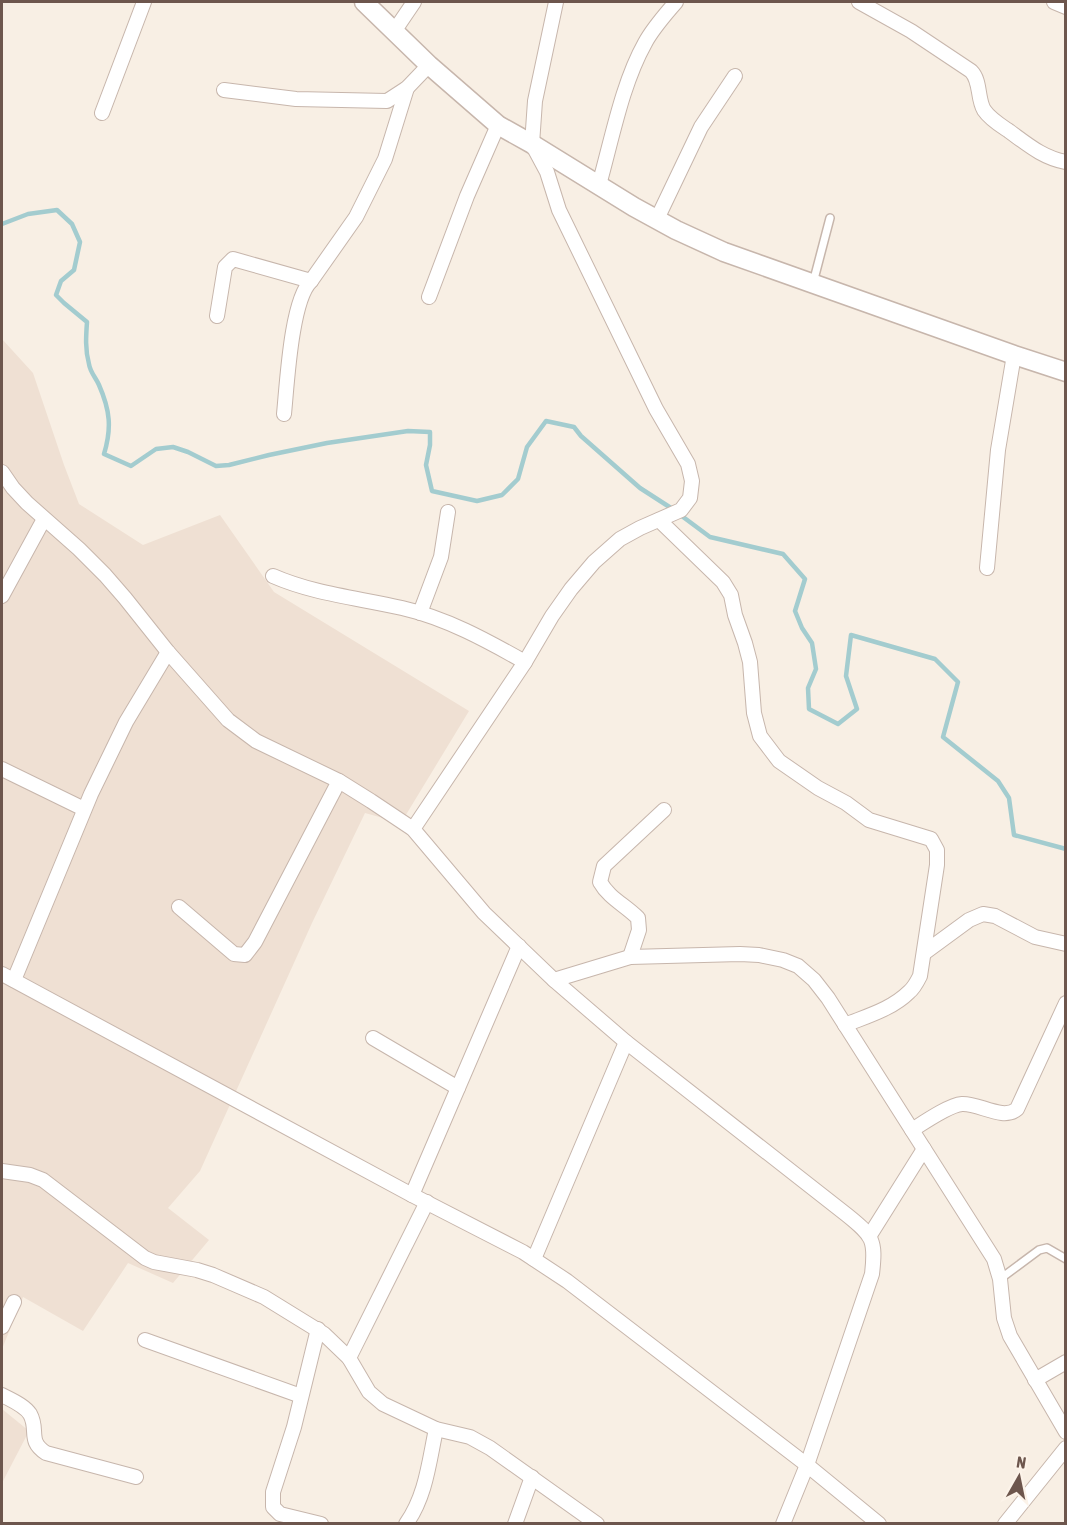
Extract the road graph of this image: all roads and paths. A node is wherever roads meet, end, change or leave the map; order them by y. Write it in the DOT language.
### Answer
graph roads {
  1 [pos="144,2"];
  2 [pos="364,2"];
  3 [pos="414,2"];
  4 [pos="556,2"];
  5 [pos="676,2"];
  6 [pos="859,2"];
  7 [pos="1054,2"];
  8 [pos="1065,7"];
  9 [pos="395,30"];
  10 [pos="429,64"];
  11 [pos="735,76"];
  12 [pos="407,88"];
  13 [pos="224,90"];
  14 [pos="102,113"];
  15 [pos="498,125"];
  16 [pos="532,144"];
  17 [pos="1065,162"];
  18 [pos="599,185"];
  19 [pos="830,218"];
  20 [pos="657,219"];
  21 [pos="311,281"];
  22 [pos="813,283"];
  23 [pos="429,297"];
  24 [pos="217,316"];
  25 [pos="1014,355"];
  26 [pos="1065,372"];
  27 [pos="284,414"];
  28 [pos="2,472"];
  29 [pos="448,512"];
  30 [pos="44,519"];
  31 [pos="659,520"];
  32 [pos="987,568"];
  33 [pos="273,576"];
  34 [pos="2,596"];
  35 [pos="420,613"];
  36 [pos="168,652"];
  37 [pos="525,662"];
  38 [pos="2,769"];
  39 [pos="339,781"];
  40 [pos="84,809"];
  41 [pos="664,810"];
  42 [pos="413,829"];
  43 [pos="179,907"];
  44 [pos="1065,944"];
  45 [pos="519,946"];
  46 [pos="924,953"];
  47 [pos="630,957"];
  48 [pos="8,977"];
  49 [pos="554,980"];
  50 [pos="1065,1002"];
  51 [pos="845,1025"];
  52 [pos="373,1038"];
  53 [pos="626,1042"];
  54 [pos="458,1088"];
  55 [pos="912,1130"];
  56 [pos="924,1149"];
  57 [pos="2,1171"];
  58 [pos="412,1195"];
  59 [pos="427,1202"];
  60 [pos="870,1235"];
  61 [pos="534,1259"];
  62 [pos="1065,1259"];
  63 [pos="1000,1279"];
  64 [pos="14,1302"];
  65 [pos="2,1327"];
  66 [pos="318,1329"];
  67 [pos="145,1340"];
  68 [pos="349,1358"];
  69 [pos="1065,1362"];
  70 [pos="1035,1380"];
  71 [pos="2,1395"];
  72 [pos="301,1396"];
  73 [pos="436,1429"];
  74 [pos="1065,1432"];
  75 [pos="1065,1448"];
  76 [pos="807,1465"];
  77 [pos="136,1477"];
  78 [pos="532,1477"];
  79 [pos="321,1524"];
  80 [pos="406,1524"];
  81 [pos="515,1524"];
  82 [pos="597,1524"];
  83 [pos="783,1524"];
  84 [pos="879,1524"];
  85 [pos="1005,1524"];
  1 -- 14 [label="street"];
  2 -- 9 [label="street"];
  3 -- 9 [label="street"];
  4 -- 16 [label="street"];
  5 -- 18 [label="street"];
  6 -- 17 [label="street"];
  7 -- 8 [label="street"];
  9 -- 10 [label="street"];
  10 -- 12 [label="street"];
  10 -- 15 [label="street"];
  11 -- 20 [label="street"];
  12 -- 13 [label="street"];
  12 -- 21 [label="street"];
  15 -- 16 [label="street"];
  15 -- 23 [label="street"];
  16 -- 18 [label="street"];
  16 -- 31 [label="street"];
  18 -- 20 [label="street"];
  19 -- 22 [label="lane"];
  20 -- 22 [label="street"];
  21 -- 24 [label="street"];
  21 -- 27 [label="street"];
  22 -- 25 [label="street"];
  25 -- 26 [label="street"];
  25 -- 32 [label="street"];
  28 -- 30 [label="street"];
  29 -- 35 [label="street"];
  30 -- 34 [label="street"];
  30 -- 36 [label="street"];
  31 -- 37 [label="street"];
  31 -- 46 [label="street"];
  33 -- 35 [label="street"];
  35 -- 37 [label="street"];
  36 -- 39 [label="street"];
  36 -- 40 [label="street"];
  37 -- 42 [label="street"];
  38 -- 40 [label="street"];
  39 -- 42 [label="street"];
  39 -- 43 [label="street"];
  40 -- 48 [label="street"];
  41 -- 47 [label="street"];
  42 -- 45 [label="street"];
  44 -- 46 [label="street"];
  45 -- 49 [label="street"];
  45 -- 54 [label="street"];
  46 -- 51 [label="street"];
  47 -- 49 [label="street"];
  47 -- 51 [label="street"];
  48 -- 58 [label="street"];
  49 -- 53 [label="street"];
  50 -- 55 [label="street"];
  51 -- 55 [label="street"];
  52 -- 54 [label="street"];
  53 -- 60 [label="street"];
  53 -- 61 [label="street"];
  54 -- 58 [label="street"];
  55 -- 56 [label="street"];
  56 -- 60 [label="street"];
  56 -- 63 [label="street"];
  57 -- 66 [label="street"];
  58 -- 59 [label="street"];
  59 -- 61 [label="street"];
  59 -- 68 [label="street"];
  60 -- 76 [label="street"];
  61 -- 76 [label="street"];
  62 -- 63 [label="lane"];
  63 -- 70 [label="street"];
  64 -- 65 [label="street"];
  66 -- 68 [label="street"];
  66 -- 72 [label="street"];
  67 -- 72 [label="street"];
  68 -- 73 [label="street"];
  69 -- 70 [label="street"];
  70 -- 74 [label="street"];
  71 -- 77 [label="street"];
  72 -- 79 [label="street"];
  73 -- 78 [label="street"];
  73 -- 80 [label="street"];
  75 -- 85 [label="street"];
  76 -- 83 [label="street"];
  76 -- 84 [label="street"];
  78 -- 81 [label="street"];
  78 -- 82 [label="street"];
}
